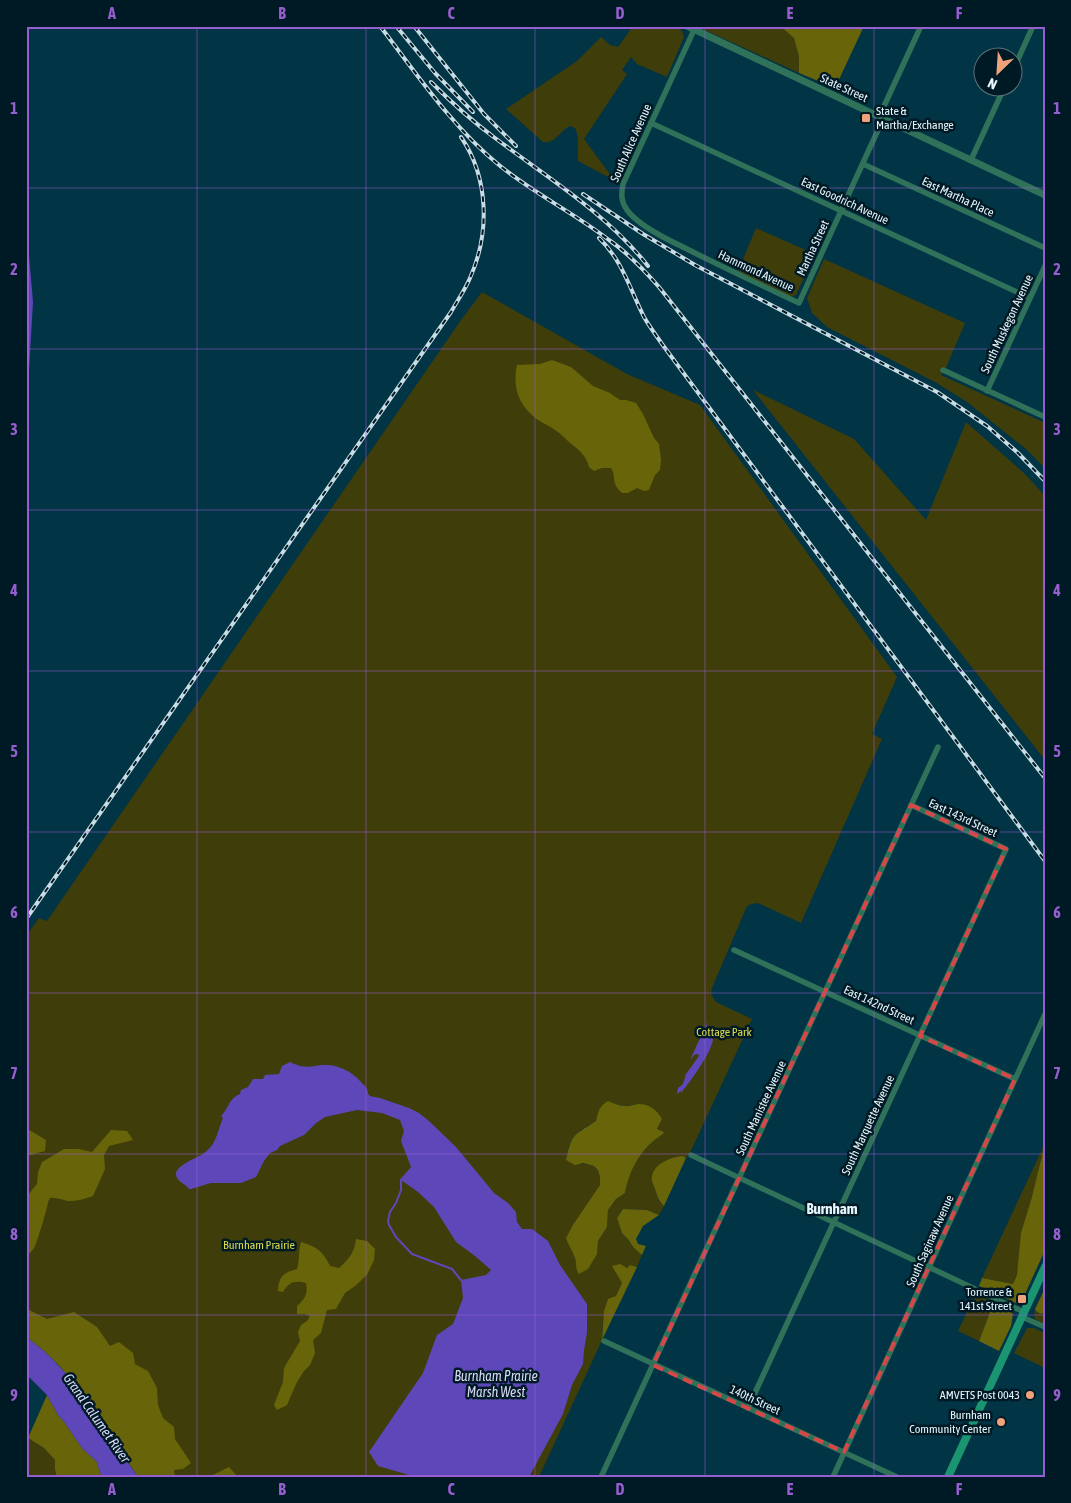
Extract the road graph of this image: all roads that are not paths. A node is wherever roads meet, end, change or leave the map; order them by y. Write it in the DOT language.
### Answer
graph roads {
  1 [pos="921,26"];
  2 [pos="1033,26"];
  3 [pos="691,28"];
  4 [pos="1023,48"];
  5 [pos="999,98"];
  6 [pos="881,118"];
  7 [pos="651,123"];
  8 [pos="971,160"];
  9 [pos="863,164"];
  10 [pos="1045,195"];
  11 [pos="841,211"];
  12 [pos="1045,248"];
  13 [pos="704,258"];
  14 [pos="1045,266"];
  15 [pos="1030,298"];
  16 [pos="799,303"];
  17 [pos="943,370"];
  18 [pos="987,391"];
  19 [pos="1045,417"];
  20 [pos="938,747"];
  21 [pos="911,806"];
  22 [pos="1006,849"];
  23 [pos="734,950"];
  24 [pos="826,992"];
  25 [pos="1045,1014"];
  26 [pos="920,1036"];
  27 [pos="1014,1079"];
  28 [pos="691,1156"];
  29 [pos="740,1178"];
  30 [pos="834,1222"];
  31 [pos="930,1266"];
  32 [pos="1045,1267"];
  33 [pos="1023,1314"];
  34 [pos="1045,1327"];
  35 [pos="604,1342"];
  36 [pos="653,1364"];
  37 [pos="748,1408"];
  38 [pos="844,1452"];
  39 [pos="602,1477"];
  40 [pos="833,1477"];
  41 [pos="897,1477"];
  42 [pos="948,1477"];
  1 -- 6 [label="street, Martha Street"];
  2 -- 4 [label="street"];
  3 -- 6 [label="street, State Street"];
  3 -- 7 [label="street, South Alice Avenue"];
  5 -- 8 [label="street"];
  6 -- 8 [label="street, State Street"];
  6 -- 9 [label="street, Martha Street"];
  7 -- 11 [label="street, East Goodrich Avenue"];
  7 -- 13 [label="street, South Alice Avenue"];
  8 -- 10 [label="street, State Street"];
  9 -- 11 [label="street, Martha Street"];
  9 -- 12 [label="street, East Martha Place"];
  11 -- 15 [label="street, East Goodrich Avenue"];
  11 -- 16 [label="street, Martha Street"];
  13 -- 16 [label="street, Hammond Avenue"];
  14 -- 15 [label="street, South Muskegon Avenue"];
  15 -- 18 [label="street, South Muskegon Avenue"];
  17 -- 18 [label="street"];
  18 -- 19 [label="street"];
  20 -- 21 [label="street, South Manistee Avenue"];
  21 -- 22 [label="street, East 143rd Street"];
  21 -- 24 [label="street, South Manistee Avenue"];
  22 -- 26 [label="street, South Marquette Avenue"];
  23 -- 24 [label="street, East 142nd Street"];
  24 -- 26 [label="street, East 142nd Street"];
  24 -- 29 [label="street, South Manistee Avenue"];
  25 -- 27 [label="street, South Saginaw Avenue"];
  26 -- 27 [label="street, East 142nd Street"];
  26 -- 30 [label="street, South Marquette Avenue"];
  27 -- 31 [label="street, South Saginaw Avenue"];
  28 -- 29 [label="street"];
  29 -- 30 [label="street"];
  29 -- 36 [label="street, South Manistee Avenue"];
  30 -- 31 [label="street"];
  30 -- 37 [label="street, South Marquette Avenue"];
  31 -- 33 [label="street"];
  31 -- 38 [label="street, South Saginaw Avenue"];
  32 -- 33 [label="main road"];
  33 -- 34 [label="street"];
  33 -- 42 [label="main road"];
  35 -- 36 [label="street, 140th Street"];
  36 -- 37 [label="street, 140th Street"];
  36 -- 39 [label="street, South Manistee Avenue"];
  37 -- 38 [label="street, 140th Street"];
  38 -- 40 [label="street, South Saginaw Avenue"];
  38 -- 41 [label="street, 140th Street"];
}
